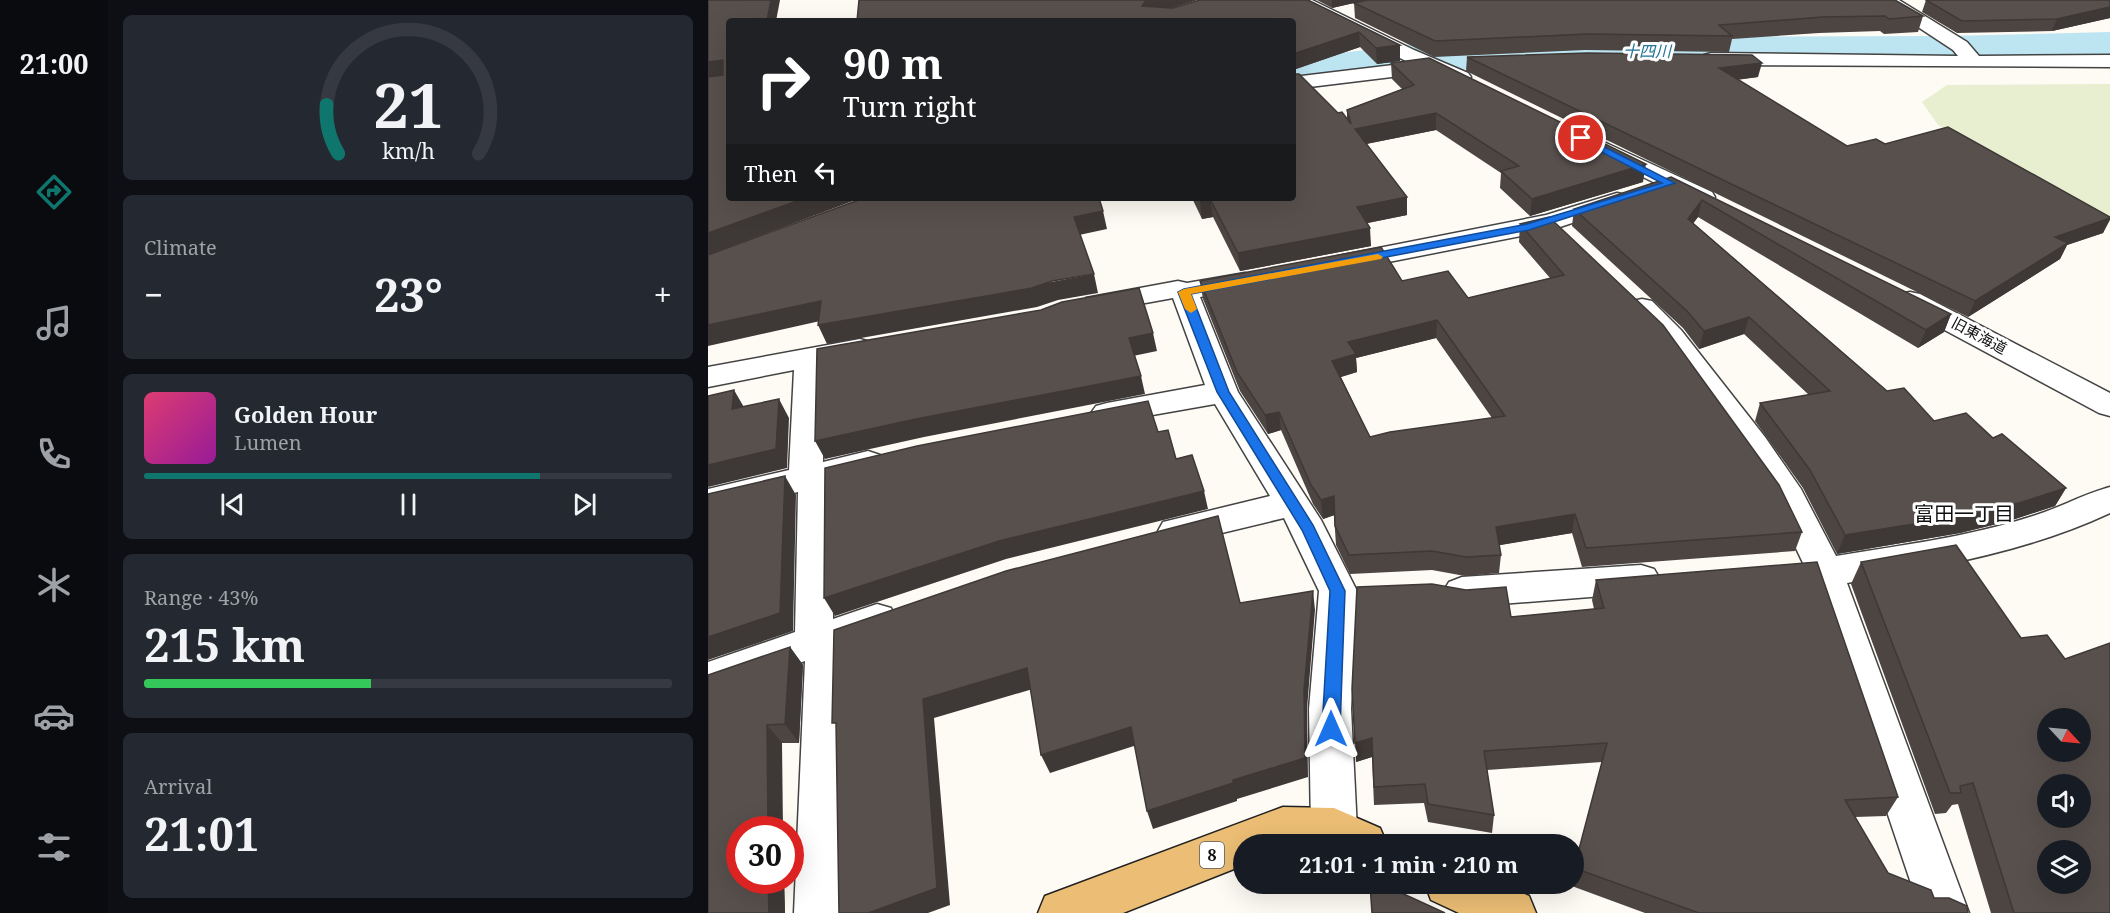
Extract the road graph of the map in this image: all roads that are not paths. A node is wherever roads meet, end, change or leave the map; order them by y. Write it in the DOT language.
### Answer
graph roads {
  1 [pos="1298,0"];
  2 [pos="1928,3"];
  3 [pos="1891,4"];
  4 [pos="1360,9"];
  5 [pos="1329,16"];
  6 [pos="1967,56"];
  7 [pos="1695,59"];
  8 [pos="2110,61"];
  9 [pos="1473,63"];
  10 [pos="1432,65"];
  11 [pos="1296,83"];
  12 [pos="1483,88"];
  13 [pos="1587,140"];
  14 [pos="1670,183"];
  15 [pos="1729,211"];
  16 [pos="1551,222"];
  17 [pos="1576,246"];
  18 [pos="1320,267"];
  19 [pos="1264,278"];
  20 [pos="1619,286"];
  21 [pos="1891,291"];
  22 [pos="1184,292"];
  23 [pos="1069,308"];
  24 [pos="881,345"];
  25 [pos="809,357"];
  26 [pos="708,377"];
  27 [pos="1223,392"];
  28 [pos="2110,406"];
  29 [pos="1077,419"];
  30 [pos="891,458"];
  31 [pos="810,476"];
  32 [pos="2110,499"];
  33 [pos="708,502"];
  34 [pos="1292,504"];
  35 [pos="1142,540"];
  36 [pos="1812,568"];
  37 [pos="1679,576"];
  38 [pos="1432,586"];
  39 [pos="911,608"];
  40 [pos="820,639"];
  41 [pos="708,679"];
  42 [pos="1268,834"];
  43 [pos="1327,834"];
  44 [pos="1349,834"];
  45 [pos="1233,848"];
  46 [pos="1470,894"];
  47 [pos="818,913"];
  48 [pos="1062,913"];
  49 [pos="1512,913"];
  50 [pos="1945,913"];
  1 -- 5 [label="street"];
  2 -- 3 [label="street"];
  3 -- 6 [label="street"];
  4 -- 5 [label="street"];
  5 -- 10 [label="street"];
  6 -- 7 [label="street"];
  6 -- 8 [label="street"];
  9 -- 10 [label="street"];
  10 -- 11 [label="street"];
  10 -- 12 [label="street"];
  13 -- 14 [label="street"];
  14 -- 15 [label="street"];
  14 -- 16 [label="street"];
  16 -- 17 [label="street"];
  16 -- 18 [label="street"];
  19 -- 22 [label="street"];
  20 -- 36 [label="street"];
  21 -- 28 [label="street, 旧東海道"];
  22 -- 23 [label="street"];
  22 -- 27 [label="street"];
  24 -- 25 [label="street"];
  25 -- 26 [label="street"];
  25 -- 31 [label="street"];
  27 -- 29 [label="street"];
  27 -- 34 [label="street"];
  30 -- 31 [label="street"];
  31 -- 33 [label="street"];
  31 -- 40 [label="street"];
  32 -- 36 [label="street"];
  34 -- 35 [label="street"];
  34 -- 44 [label="street"];
  36 -- 50 [label="street"];
  37 -- 38 [label="street"];
  39 -- 40 [label="street"];
  40 -- 41 [label="street"];
  40 -- 47 [label="street"];
  42 -- 43 [label="main road, 8"];
  45 -- 48 [label="main road, 8"];
  46 -- 49 [label="main road"];
}
